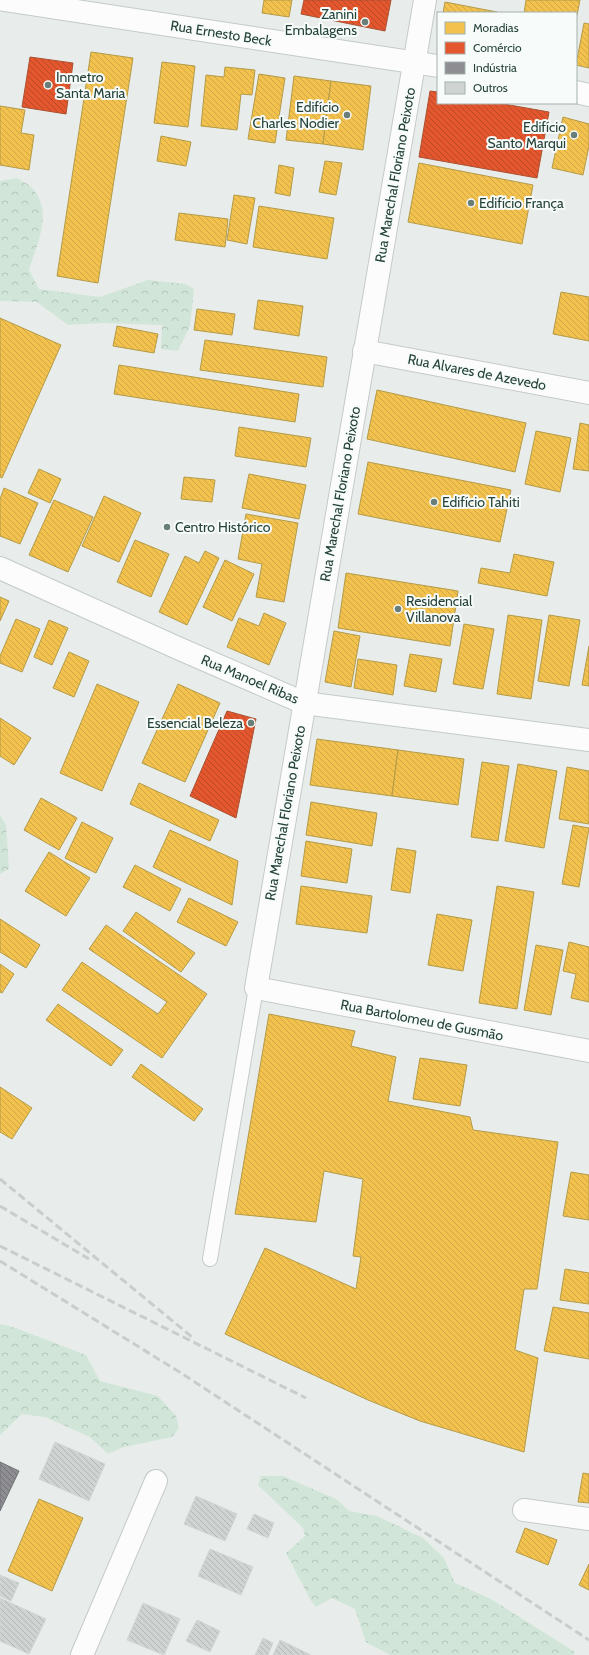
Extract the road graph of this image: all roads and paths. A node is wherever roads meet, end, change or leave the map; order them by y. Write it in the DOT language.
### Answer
graph roads {
  1 [pos="4,0"];
  2 [pos="425,0"];
  3 [pos="414,61"];
  4 [pos="437,66"];
  5 [pos="577,92"];
  6 [pos="589,95"];
  7 [pos="364,351"];
  8 [pos="589,393"];
  9 [pos="0,568"];
  10 [pos="304,703"];
  11 [pos="589,740"];
  12 [pos="256,988"];
  13 [pos="589,1051"];
  14 [pos="210,1259"];
  15 [pos="156,1481"];
  16 [pos="524,1510"];
  17 [pos="589,1519"];
  18 [pos="82,1655"];
  1 -- 3 [label="street, Rua Ernesto Beck"];
  2 -- 3 [label="street, Rua Marechal Floriano Peixoto"];
  3 -- 4 [label="street, Rua Ernesto Beck"];
  3 -- 7 [label="street, Rua Marechal Floriano Peixoto"];
  5 -- 6 [label="street"];
  7 -- 8 [label="street, Rua Alvares de Azevedo"];
  7 -- 10 [label="street, Rua Marechal Floriano Peixoto"];
  9 -- 10 [label="street, Rua Manoel Ribas"];
  10 -- 11 [label="street, Rua Manoel Ribas"];
  10 -- 12 [label="street, Rua Marechal Floriano Peixoto"];
  12 -- 13 [label="street, Rua Bartolomeu de Gusmão"];
  12 -- 14 [label="lane"];
  15 -- 18 [label="street"];
  16 -- 17 [label="street"];
}
